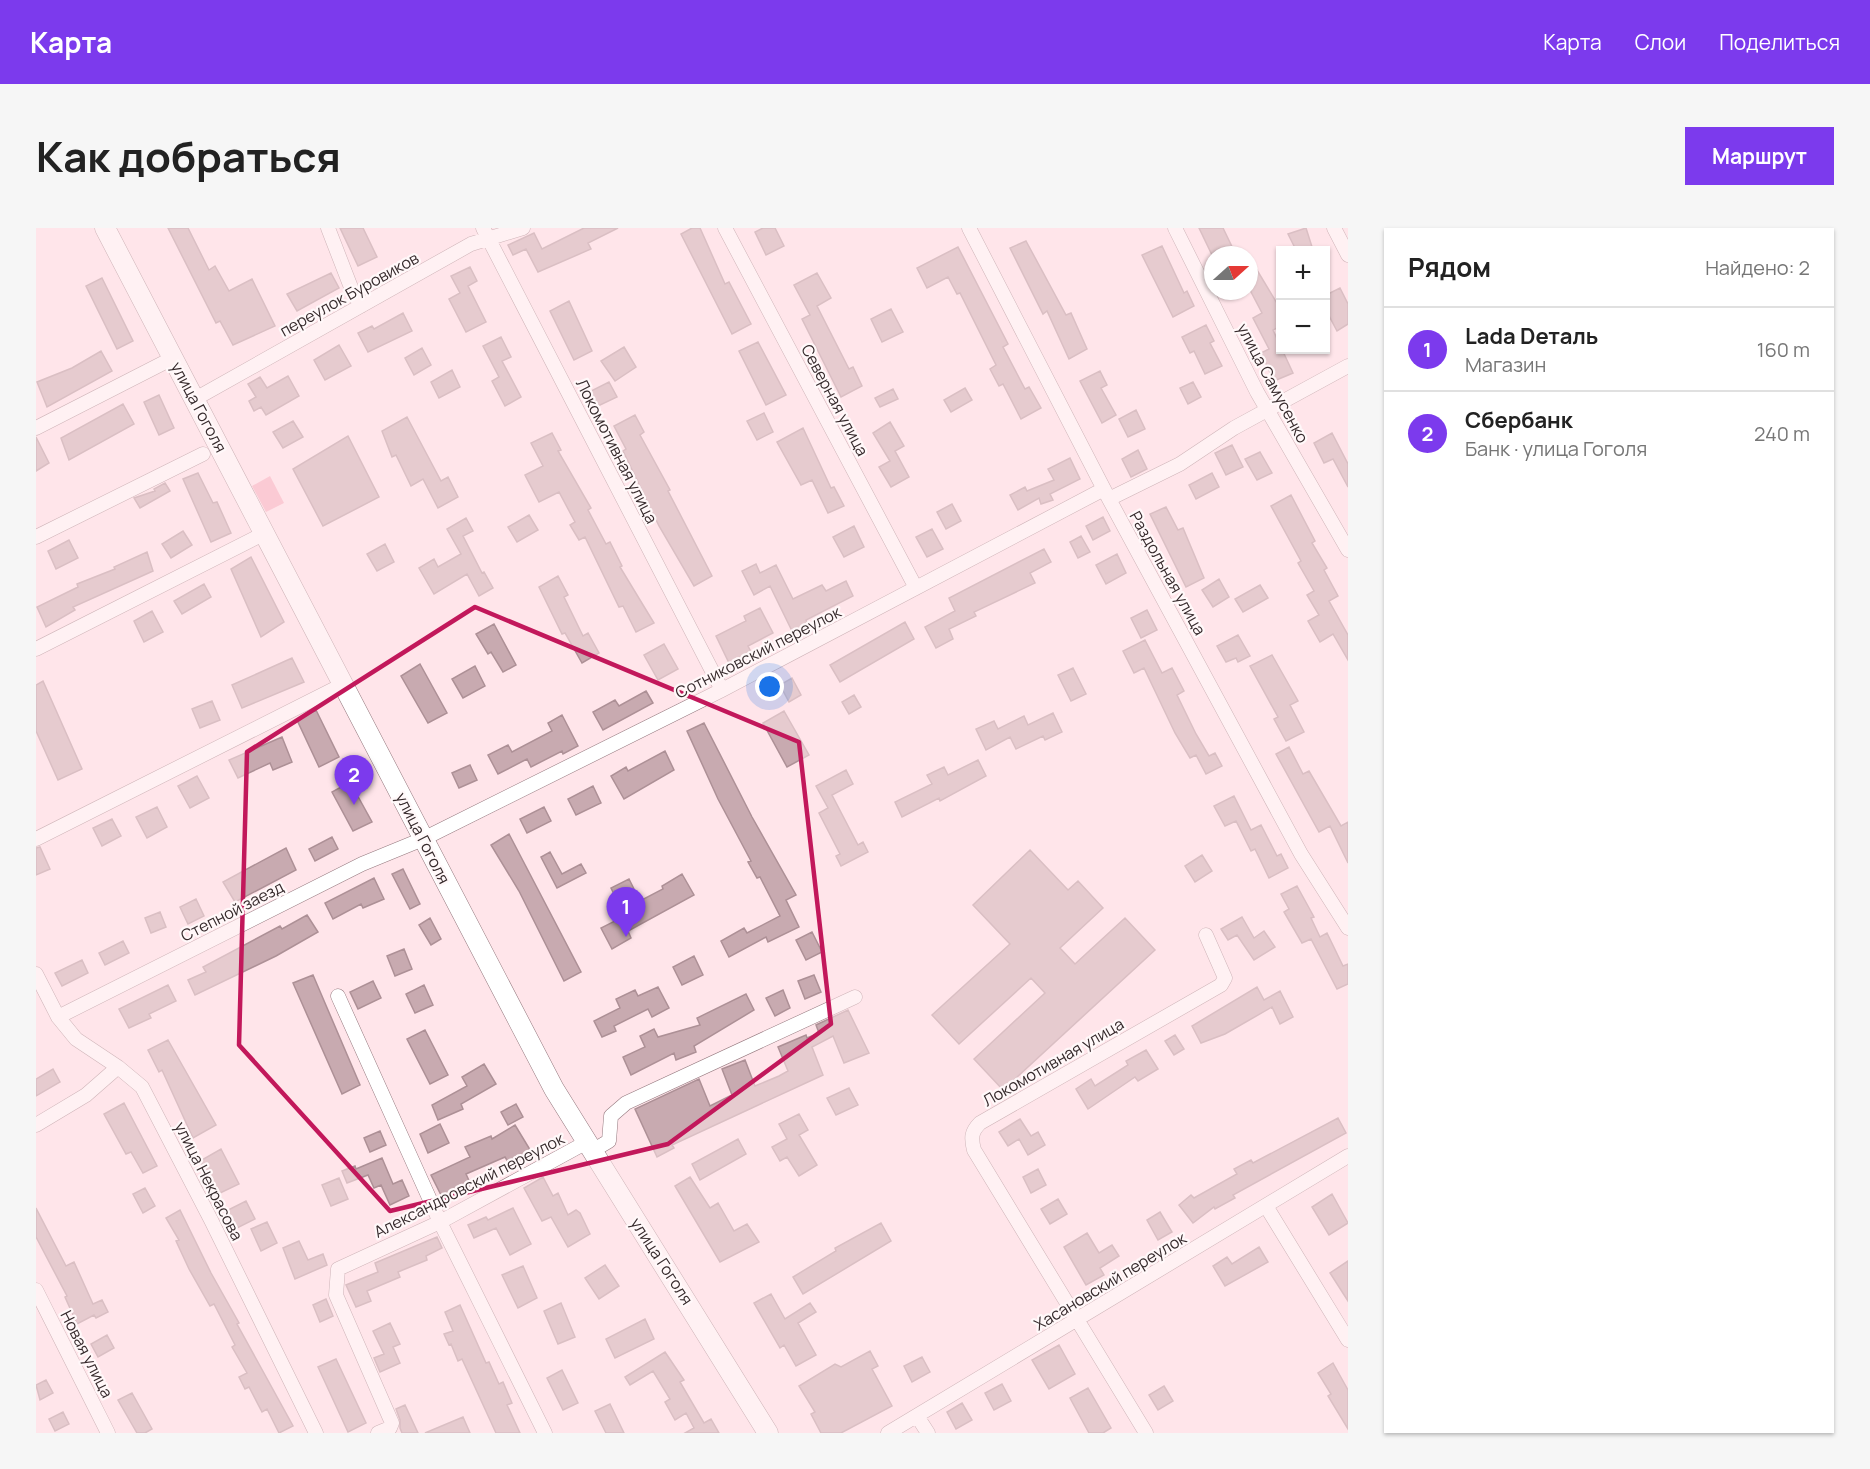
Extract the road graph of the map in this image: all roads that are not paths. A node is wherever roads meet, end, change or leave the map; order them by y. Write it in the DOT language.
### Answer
graph roads {
  1 [pos="105,228"];
  2 [pos="328,228"];
  3 [pos="523,228"];
  4 [pos="724,228"];
  5 [pos="969,228"];
  6 [pos="1175,228"];
  7 [pos="1334,228"];
  8 [pos="486,233"];
  9 [pos="1348,255"];
  10 [pos="362,306"];
  11 [pos="173,358"];
  12 [pos="1348,366"];
  13 [pos="195,399"];
  14 [pos="1268,410"];
  15 [pos="36,428"];
  16 [pos="203,454"];
  17 [pos="1107,494"];
  18 [pos="265,533"];
  19 [pos="37,535"];
  20 [pos="1348,550"];
  21 [pos="916,588"];
  22 [pos="36,649"];
  23 [pos="344,684"];
  24 [pos="722,690"];
  25 [pos="36,839"];
  26 [pos="423,839"];
  27 [pos="1348,928"];
  28 [pos="1206,935"];
  29 [pos="36,974"];
  30 [pos="338,996"];
  31 [pos="855,997"];
  32 [pos="58,1017"];
  33 [pos="118,1067"];
  34 [pos="36,1125"];
  35 [pos="590,1147"];
  36 [pos="1348,1156"];
  37 [pos="1266,1206"];
  38 [pos="440,1222"];
  39 [pos="36,1290"];
  40 [pos="1076,1320"];
  41 [pos="1348,1340"];
  42 [pos="917,1416"];
  43 [pos="108,1433"];
  44 [pos="316,1433"];
  45 [pos="378,1433"];
  46 [pos="545,1433"];
  47 [pos="768,1433"];
  48 [pos="888,1433"];
  49 [pos="928,1433"];
  50 [pos="1146,1433"];
  1 -- 11 [label="main road, улица Гоголя"];
  2 -- 10 [label="street"];
  3 -- 8 [label="street, переулок Буровиков"];
  4 -- 21 [label="street, Северная улица"];
  5 -- 17 [label="street, Раздольная улица"];
  6 -- 14 [label="street, улица Самусенко"];
  7 -- 9 [label="street"];
  8 -- 10 [label="street, переулок Буровиков"];
  8 -- 24 [label="street, Локомотивная улица"];
  10 -- 13 [label="street, переулок Буровиков"];
  11 -- 13 [label="main road, улица Гоголя"];
  11 -- 15 [label="street"];
  12 -- 14 [label="street, Сотниковский переулок"];
  13 -- 18 [label="main road, улица Гоголя"];
  14 -- 17 [label="street, Сотниковский переулок"];
  14 -- 20 [label="street, улица Самусенко"];
  16 -- 19 [label="street"];
  17 -- 21 [label="street, Сотниковский переулок"];
  17 -- 27 [label="street, Раздольная улица"];
  18 -- 22 [label="street"];
  18 -- 23 [label="main road, улица Гоголя"];
  21 -- 24 [label="street, Сотниковский переулок"];
  23 -- 25 [label="street"];
  23 -- 26 [label="main road, улица Гоголя"];
  24 -- 26 [label="street, Сотниковский переулок"];
  26 -- 32 [label="street, Степной заезд"];
  26 -- 35 [label="main road, улица Гоголя"];
  28 -- 40 [label="street, Локомотивная улица"];
  29 -- 32 [label="street, улица Некрасова"];
  30 -- 38 [label="street"];
  31 -- 35 [label="street"];
  32 -- 33 [label="street, улица Некрасова"];
  33 -- 34 [label="street"];
  33 -- 44 [label="street, улица Некрасова"];
  35 -- 38 [label="street, Александровский переулок"];
  35 -- 47 [label="main road, улица Гоголя"];
  36 -- 37 [label="street, Хасановский переулок"];
  37 -- 40 [label="street, Хасановский переулок"];
  37 -- 41 [label="street"];
  38 -- 45 [label="street, Александровский переулок"];
  38 -- 46 [label="street"];
  39 -- 43 [label="street, Новая улица"];
  40 -- 42 [label="street, Хасановский переулок"];
  40 -- 50 [label="street, Локомотивная улица"];
  42 -- 48 [label="street, Хасановский переулок"];
  42 -- 49 [label="street"];
}
